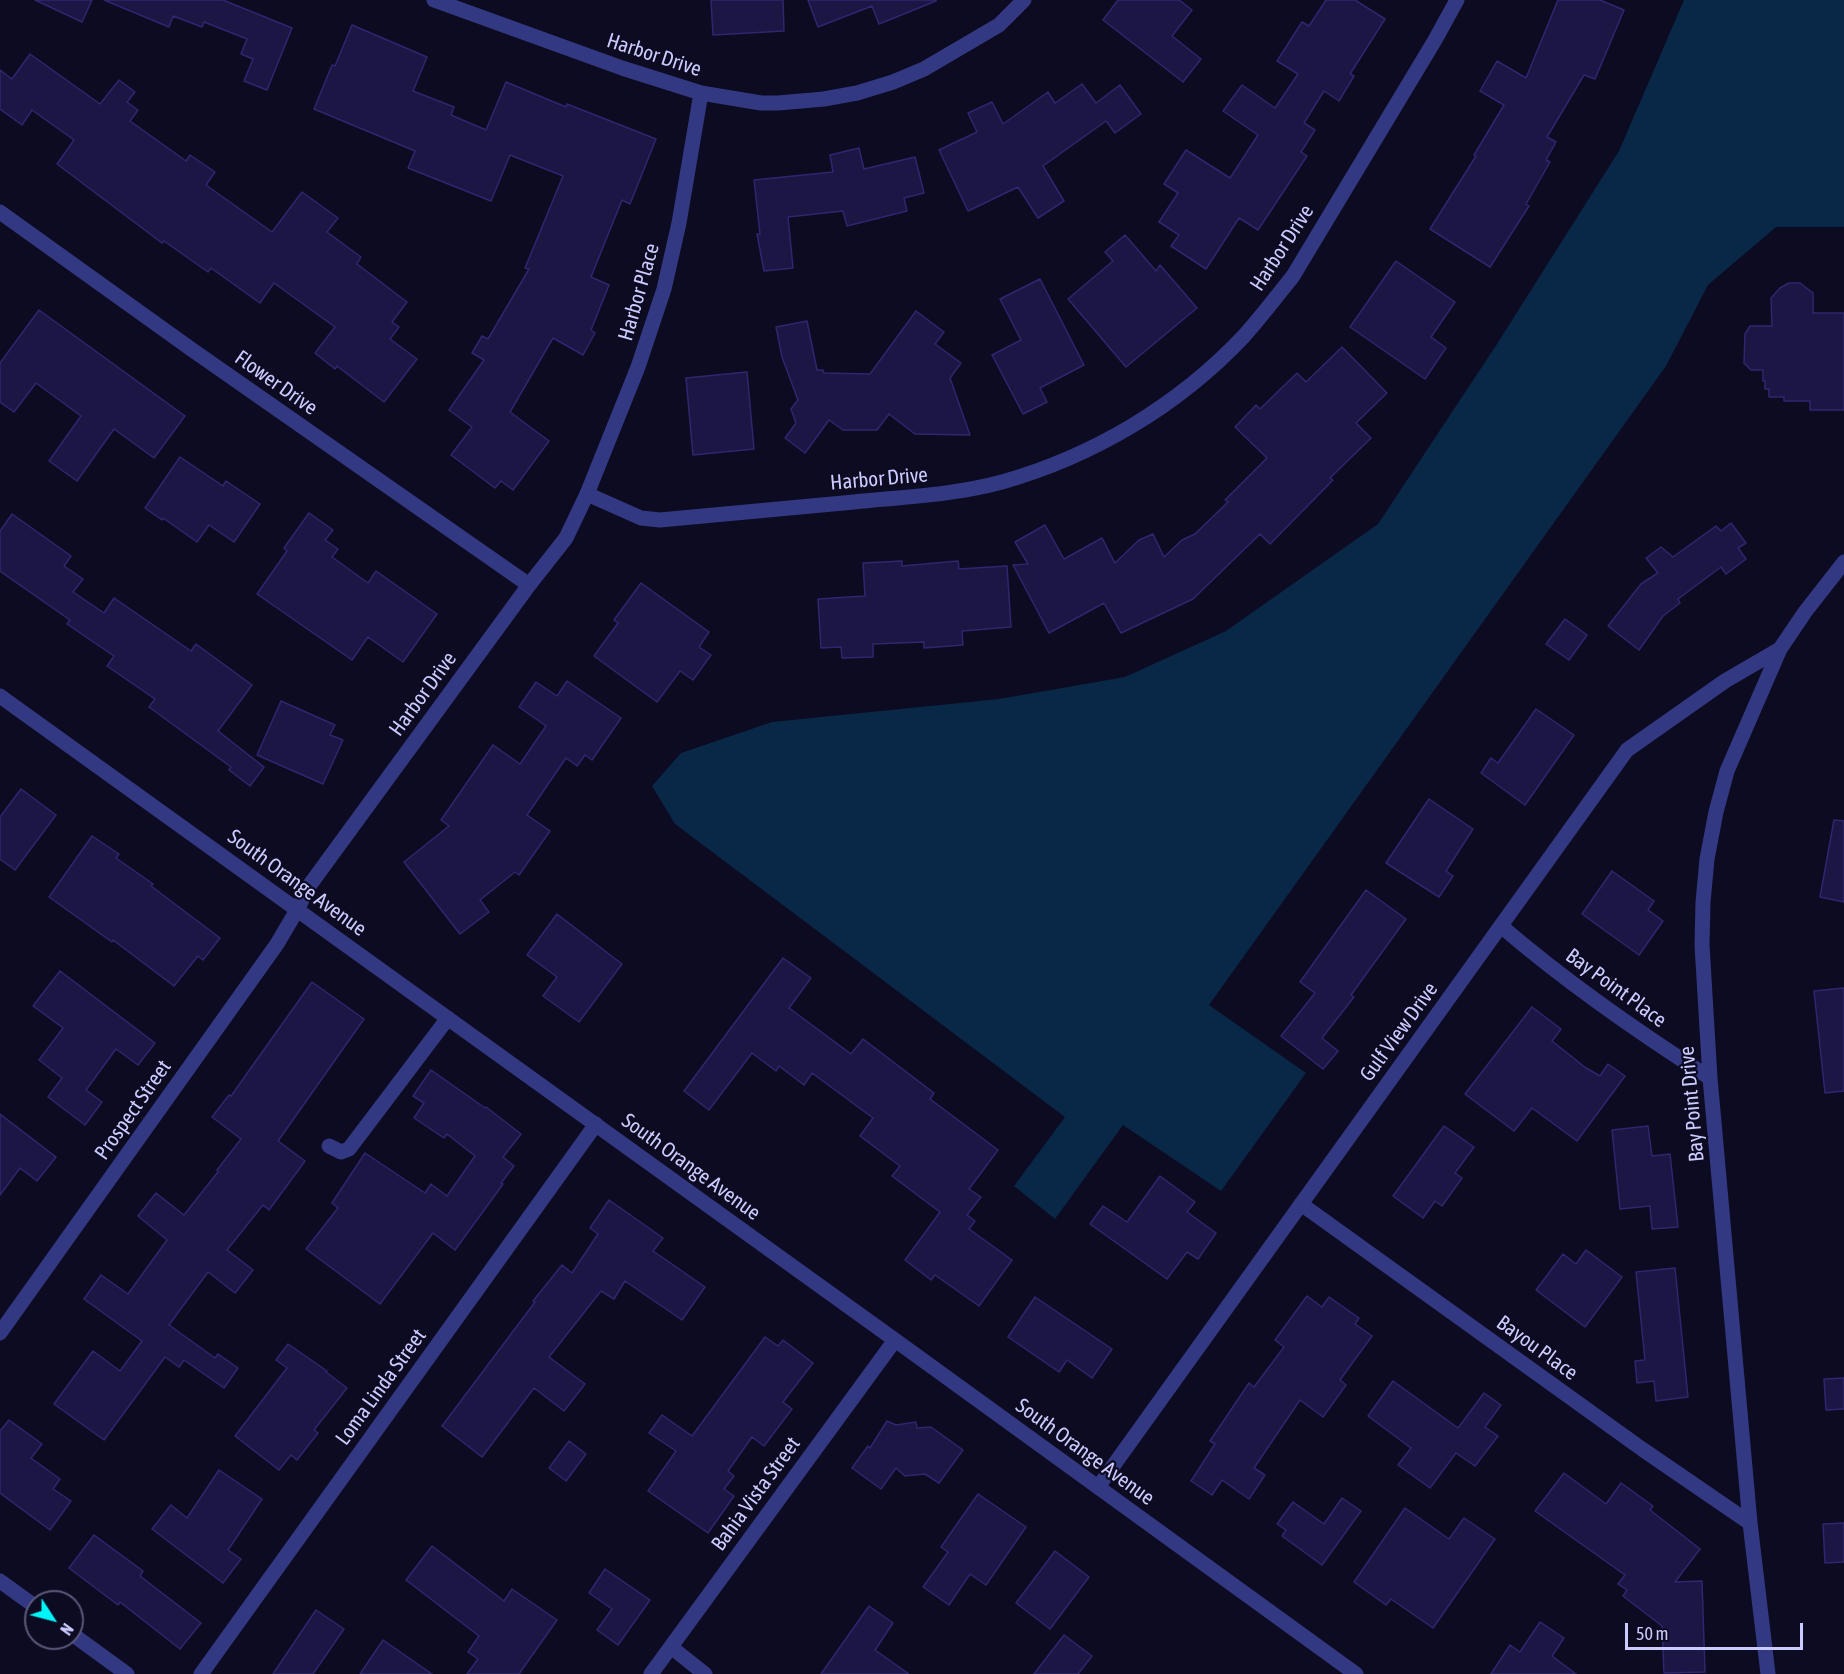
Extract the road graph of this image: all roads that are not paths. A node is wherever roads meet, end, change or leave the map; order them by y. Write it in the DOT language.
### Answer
graph roads {
  1 [pos="434,0"];
  2 [pos="1024,0"];
  3 [pos="1457,0"];
  4 [pos="701,93"];
  5 [pos="0,212"];
  6 [pos="587,494"];
  7 [pos="1844,562"];
  8 [pos="530,585"];
  9 [pos="1780,648"];
  10 [pos="2,702"];
  11 [pos="297,910"];
  12 [pos="1501,926"];
  13 [pos="448,1018"];
  14 [pos="1710,1078"];
  15 [pos="596,1124"];
  16 [pos="329,1146"];
  17 [pos="1301,1204"];
  18 [pos="0,1333"];
  19 [pos="895,1340"];
  20 [pos="1098,1487"];
  21 [pos="1750,1523"];
  22 [pos="0,1581"];
  23 [pos="24,1598"];
  24 [pos="84,1643"];
  25 [pos="671,1647"];
  26 [pos="127,1674"];
  27 [pos="201,1674"];
  28 [pos="651,1674"];
  29 [pos="705,1674"];
  30 [pos="1356,1674"];
  31 [pos="1768,1674"];
  1 -- 4 [label="street, Harbor Drive"];
  2 -- 4 [label="street, Harbor Drive"];
  3 -- 6 [label="street, Harbor Drive"];
  4 -- 6 [label="street, Harbor Place"];
  5 -- 8 [label="street, Flower Drive"];
  6 -- 8 [label="street, Harbor Drive"];
  7 -- 9 [label="street, Bay Point Drive"];
  8 -- 11 [label="street, Harbor Drive"];
  9 -- 12 [label="street, Gulf View Drive"];
  9 -- 14 [label="street, Bay Point Drive"];
  10 -- 11 [label="street, South Orange Avenue"];
  11 -- 13 [label="street, South Orange Avenue"];
  11 -- 18 [label="street, Prospect Street"];
  12 -- 14 [label="street, Bay Point Place"];
  12 -- 17 [label="street, Gulf View Drive"];
  13 -- 15 [label="street, South Orange Avenue"];
  13 -- 16 [label="street"];
  14 -- 21 [label="street, Bay Point Drive"];
  15 -- 19 [label="street, South Orange Avenue"];
  15 -- 27 [label="street, Loma Linda Street"];
  17 -- 20 [label="street, Gulf View Drive"];
  17 -- 21 [label="street, Bayou Place"];
  19 -- 20 [label="street, South Orange Avenue"];
  19 -- 25 [label="street, Bahia Vista Street"];
  20 -- 30 [label="street, South Orange Avenue"];
  21 -- 31 [label="street, Bay Point Drive"];
  22 -- 23 [label="street"];
  24 -- 26 [label="street"];
  25 -- 28 [label="street, Bahia Vista Street"];
  25 -- 29 [label="street"];
}
